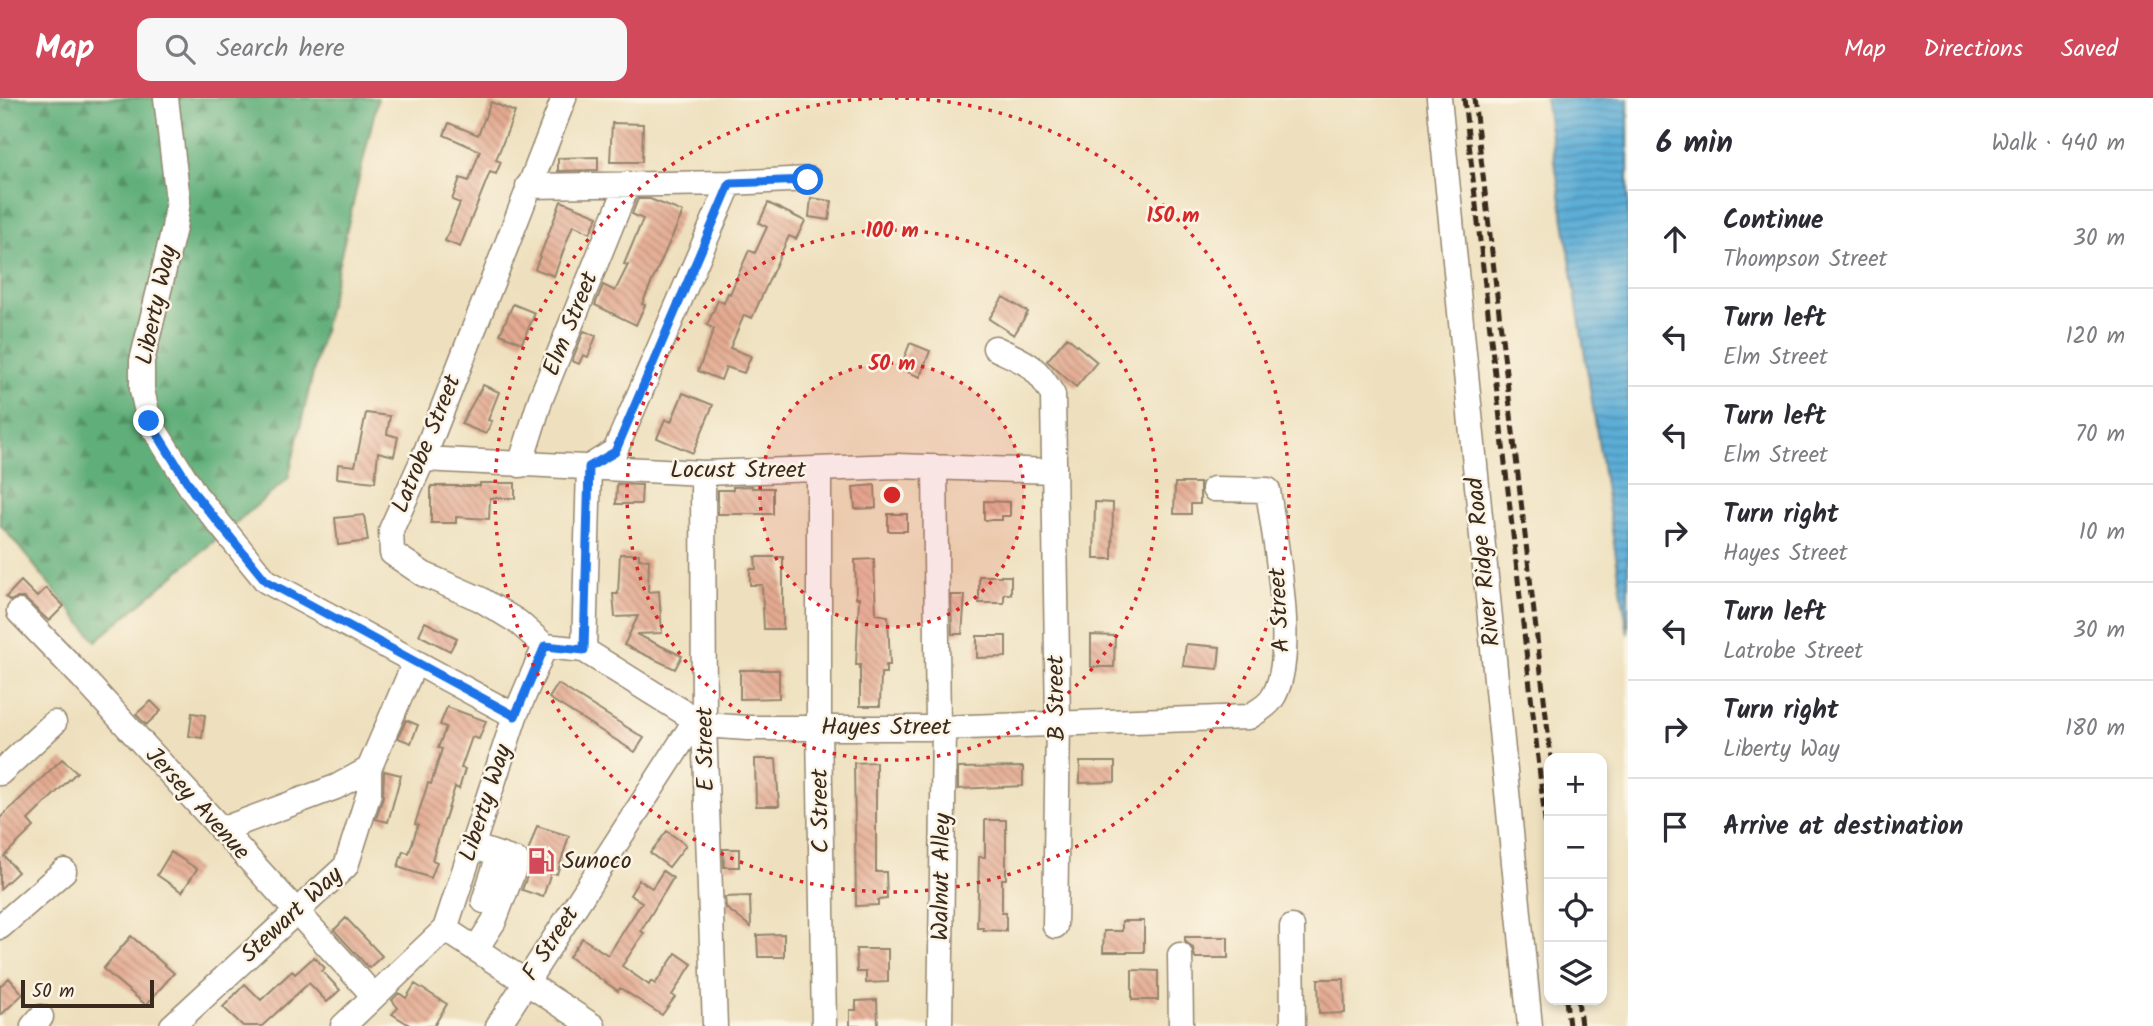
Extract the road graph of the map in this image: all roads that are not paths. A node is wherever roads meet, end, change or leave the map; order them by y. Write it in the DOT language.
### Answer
graph roads {
  1 [pos="166,98"];
  2 [pos="564,98"];
  3 [pos="1439,98"];
  4 [pos="808,180"];
  5 [pos="730,183"];
  6 [pos="628,184"];
  7 [pos="528,186"];
  8 [pos="995,348"];
  9 [pos="422,458"];
  10 [pos="520,465"];
  11 [pos="589,467"];
  12 [pos="935,467"];
  13 [pos="819,470"];
  14 [pos="1053,471"];
  15 [pos="702,473"];
  16 [pos="1214,489"];
  17 [pos="19,612"];
  18 [pos="545,646"];
  19 [pos="584,650"];
  20 [pos="415,662"];
  21 [pos="515,716"];
  22 [pos="1250,717"];
  23 [pos="54,723"];
  24 [pos="700,723"];
  25 [pos="1058,723"];
  26 [pos="819,727"];
  27 [pos="941,728"];
  28 [pos="369,769"];
  29 [pos="0,773"];
  30 [pos="221,830"];
  31 [pos="493,853"];
  32 [pos="64,871"];
  33 [pos="482,901"];
  34 [pos="296,913"];
  35 [pos="1055,926"];
  36 [pos="0,927"];
  37 [pos="1292,927"];
  38 [pos="445,929"];
  39 [pos="476,948"];
  40 [pos="1180,955"];
  41 [pos="527,981"];
  42 [pos="374,996"];
  43 [pos="172,1026"];
  44 [pos="343,1026"];
  45 [pos="498,1026"];
  46 [pos="593,1026"];
  47 [pos="715,1026"];
  48 [pos="824,1026"];
  49 [pos="940,1026"];
  50 [pos="1181,1026"];
  51 [pos="1293,1026"];
  52 [pos="1530,1026"];
  1 -- 20 [label="street, Liberty Way"];
  2 -- 7 [label="street, Latrobe Street"];
  3 -- 52 [label="street, River Ridge Road"];
  4 -- 5 [label="street"];
  5 -- 6 [label="street"];
  5 -- 11 [label="street"];
  6 -- 7 [label="street"];
  6 -- 10 [label="street, Elm Street"];
  7 -- 9 [label="street, Latrobe Street"];
  8 -- 14 [label="street, B Street"];
  9 -- 10 [label="street, Locust Street"];
  9 -- 18 [label="street, Latrobe Street"];
  10 -- 11 [label="street, Locust Street"];
  11 -- 15 [label="street, Locust Street"];
  11 -- 19 [label="street"];
  12 -- 13 [label="street, Locust Street"];
  12 -- 14 [label="street, Locust Street"];
  12 -- 27 [label="street, Walnut Alley"];
  13 -- 15 [label="street, Locust Street"];
  13 -- 26 [label="street, C Street"];
  14 -- 25 [label="street, B Street"];
  15 -- 24 [label="street, E Street"];
  16 -- 22 [label="street, A Street"];
  17 -- 30 [label="street, Jersey Avenue"];
  18 -- 19 [label="street, Hayes Street"];
  18 -- 21 [label="street"];
  19 -- 24 [label="street, Hayes Street"];
  20 -- 21 [label="street, Liberty Way"];
  20 -- 28 [label="street, Stewart Way"];
  21 -- 31 [label="street, Liberty Way"];
  22 -- 25 [label="street, Hayes Street"];
  23 -- 29 [label="street"];
  24 -- 26 [label="street, Hayes Street"];
  24 -- 41 [label="street, F Street"];
  24 -- 47 [label="street, E Street"];
  25 -- 27 [label="street, Hayes Street"];
  25 -- 35 [label="street, B Street"];
  26 -- 27 [label="street, Hayes Street"];
  26 -- 48 [label="street, C Street"];
  27 -- 49 [label="street, Walnut Alley"];
  28 -- 30 [label="street"];
  28 -- 34 [label="street, Stewart Way"];
  30 -- 34 [label="street, Jersey Avenue"];
  31 -- 33 [label="street, Liberty Way"];
  31 -- 33 [label="street"];
  32 -- 36 [label="street"];
  33 -- 38 [label="street, Liberty Way"];
  33 -- 39 [label="street"];
  34 -- 42 [label="street, Jersey Avenue"];
  34 -- 43 [label="street, Stewart Way"];
  37 -- 51 [label="street"];
  38 -- 39 [label="street"];
  38 -- 42 [label="street, Liberty Way"];
  39 -- 41 [label="street"];
  40 -- 50 [label="street"];
  41 -- 45 [label="street, F Street"];
  41 -- 46 [label="street"];
  42 -- 44 [label="street, Liberty Way"];
}
